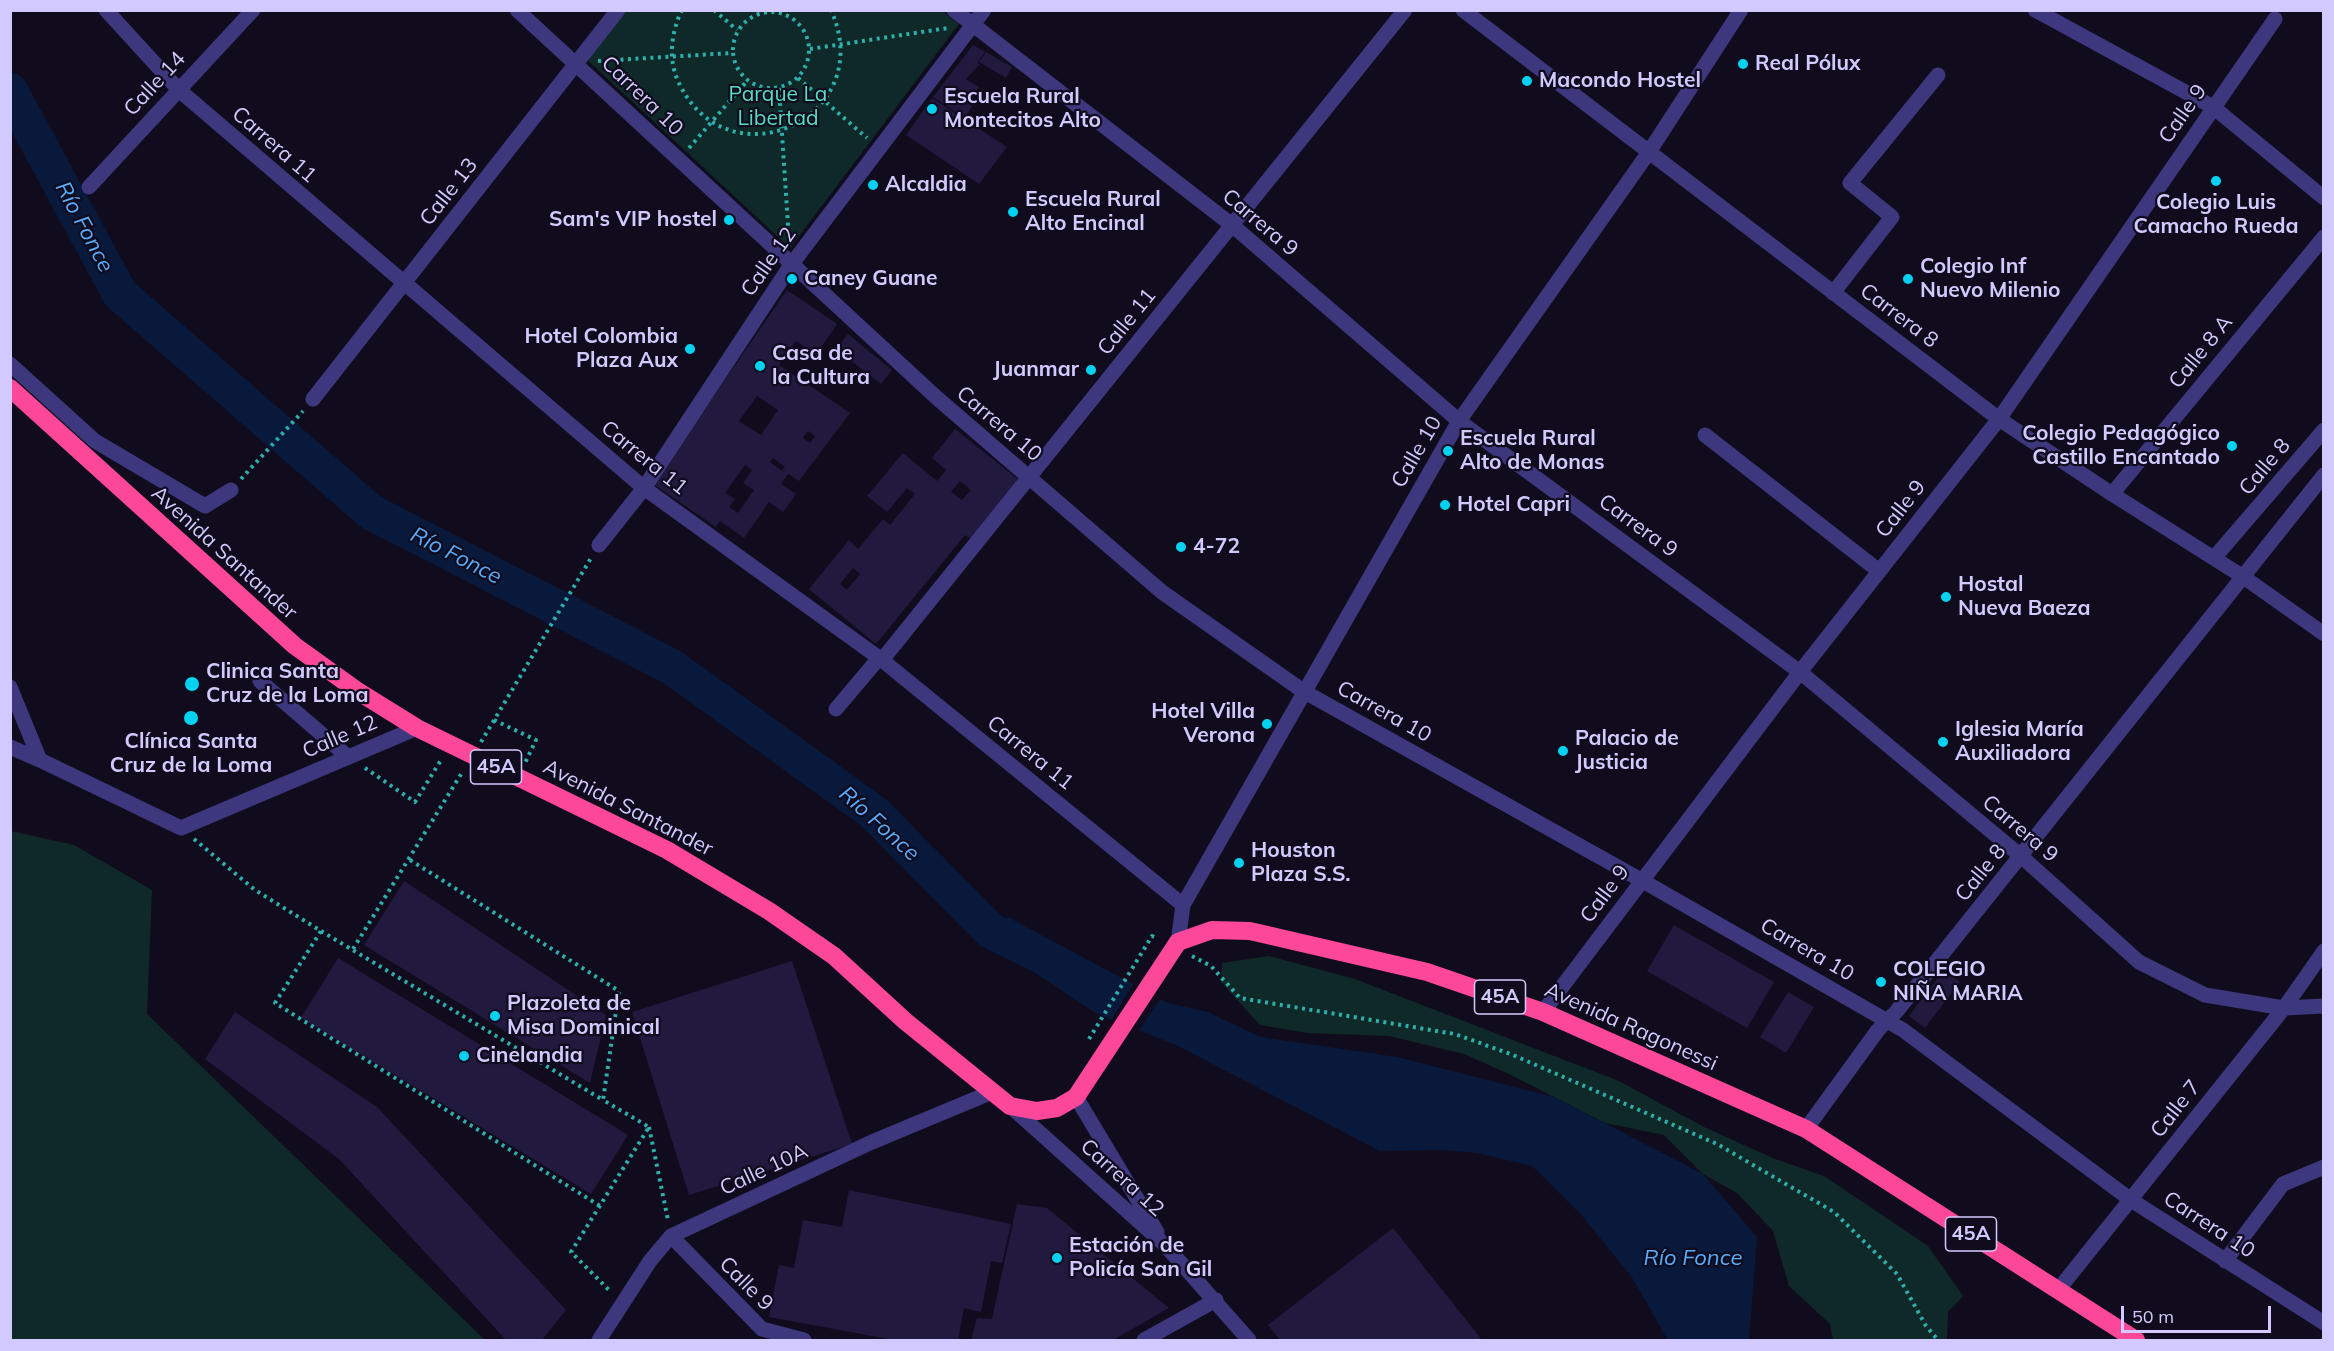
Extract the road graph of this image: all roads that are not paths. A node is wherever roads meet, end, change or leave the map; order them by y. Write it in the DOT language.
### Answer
graph roads {
  1 [pos="106,10"];
  2 [pos="253,10"];
  3 [pos="517,10"];
  4 [pos="618,10"];
  5 [pos="954,10"];
  6 [pos="984,10"];
  7 [pos="1405,10"];
  8 [pos="1463,10"];
  9 [pos="1741,10"];
  10 [pos="2035,10"];
  11 [pos="2275,19"];
  12 [pos="972,25"];
  13 [pos="577,63"];
  14 [pos="1938,75"];
  15 [pos="178,90"];
  16 [pos="2212,107"];
  17 [pos="1649,152"];
  18 [pos="89,187"];
  19 [pos="2324,198"];
  20 [pos="1232,225"];
  21 [pos="2324,237"];
  22 [pos="791,265"];
  23 [pos="404,284"];
  24 [pos="1833,292"];
  25 [pos="10,364"];
  26 [pos="10,388"];
  27 [pos="313,399"];
  28 [pos="1999,418"];
  29 [pos="1459,420"];
  30 [pos="2324,430"];
  31 [pos="1706,435"];
  32 [pos="1029,476"];
  33 [pos="2324,476"];
  34 [pos="644,488"];
  35 [pos="231,490"];
  36 [pos="2112,494"];
  37 [pos="599,545"];
  38 [pos="2214,558"];
  39 [pos="1879,571"];
  40 [pos="2242,576"];
  41 [pos="2324,634"];
  42 [pos="880,659"];
  43 [pos="1800,672"];
  44 [pos="260,681"];
  45 [pos="10,687"];
  46 [pos="1303,691"];
  47 [pos="836,709"];
  48 [pos="417,728"];
  49 [pos="10,747"];
  50 [pos="347,756"];
  51 [pos="40,760"];
  52 [pos="2022,857"];
  53 [pos="1641,880"];
  54 [pos="1184,905"];
  55 [pos="1176,945"];
  56 [pos="2324,951"];
  57 [pos="2324,1006"];
  58 [pos="2284,1008"];
  59 [pos="1543,1012"];
  60 [pos="1888,1021"];
  61 [pos="992,1092"];
  62 [pos="1076,1097"];
  63 [pos="1010,1106"];
  64 [pos="1806,1129"];
  65 [pos="2324,1167"];
  66 [pos="2131,1200"];
  67 [pos="671,1236"];
  68 [pos="1165,1245"];
  69 [pos="2225,1261"];
  70 [pos="2058,1290"];
  71 [pos="1216,1300"];
  72 [pos="2324,1323"];
  73 [pos="599,1341"];
  74 [pos="804,1341"];
  75 [pos="1144,1341"];
  76 [pos="1249,1341"];
  77 [pos="2136,1341"];
  1 -- 15 [label="street, Carrera 11"];
  2 -- 15 [label="street, Calle 14"];
  3 -- 13 [label="street, Carrera 10"];
  4 -- 13 [label="street, Calle 13"];
  5 -- 12 [label="street, Carrera 9"];
  6 -- 12 [label="street, Calle 12"];
  7 -- 20 [label="street, Calle 11"];
  8 -- 17 [label="street, Carrera 8"];
  9 -- 17 [label="street, Calle 10"];
  10 -- 16 [label="street"];
  11 -- 16 [label="street, Calle 9"];
  12 -- 20 [label="street, Carrera 9"];
  12 -- 22 [label="street, Calle 12"];
  13 -- 22 [label="street, Carrera 10"];
  13 -- 23 [label="street, Calle 13"];
  14 -- 24 [label="street"];
  15 -- 18 [label="street, Calle 14"];
  15 -- 23 [label="street, Carrera 11"];
  16 -- 19 [label="street"];
  16 -- 28 [label="street, Calle 9"];
  17 -- 24 [label="street, Carrera 8"];
  17 -- 29 [label="street, Calle 10"];
  20 -- 29 [label="street, Carrera 9"];
  20 -- 32 [label="street, Calle 11"];
  21 -- 36 [label="street, Calle 8 A"];
  22 -- 32 [label="street, Carrera 10"];
  22 -- 34 [label="street, Calle 12"];
  23 -- 27 [label="street, Calle 13"];
  23 -- 34 [label="street, Carrera 11"];
  24 -- 28 [label="street, Carrera 8"];
  25 -- 35 [label="street"];
  26 -- 48 [label="highway, Avenida Santander / 45A"];
  28 -- 36 [label="street, Carrera 8"];
  28 -- 39 [label="street, Calle 9"];
  29 -- 43 [label="street, Carrera 9"];
  29 -- 46 [label="street, Calle 10"];
  30 -- 38 [label="street, Calle 8"];
  31 -- 39 [label="street"];
  32 -- 42 [label="street, Calle 11"];
  32 -- 46 [label="street, Carrera 10"];
  33 -- 40 [label="street, Calle 8"];
  34 -- 37 [label="street, Calle 12"];
  34 -- 42 [label="street, Carrera 11"];
  36 -- 38 [label="street, Carrera 8"];
  38 -- 40 [label="street, Carrera 8"];
  39 -- 43 [label="street, Calle 9"];
  40 -- 41 [label="street, Carrera 8"];
  40 -- 52 [label="street, Calle 8"];
  42 -- 47 [label="street, Calle 11"];
  42 -- 54 [label="street, Carrera 11"];
  43 -- 52 [label="street, Carrera 9"];
  43 -- 53 [label="street, Calle 9"];
  44 -- 50 [label="street"];
  45 -- 51 [label="street"];
  46 -- 53 [label="street, Carrera 10"];
  46 -- 54 [label="street, Calle 10"];
  48 -- 50 [label="street, Calle 12"];
  48 -- 61 [label="highway, Avenida Santander / 45A"];
  49 -- 51 [label="street"];
  50 -- 51 [label="street, Calle 12"];
  52 -- 58 [label="street, Carrera 9"];
  52 -- 60 [label="street, Calle 8"];
  53 -- 59 [label="street, Calle 9"];
  53 -- 60 [label="street, Carrera 10"];
  54 -- 55 [label="street, Calle 10"];
  55 -- 59 [label="highway, Avenida Ragonessi / 45A"];
  55 -- 62 [label="highway, Avenida Santander / 45A"];
  56 -- 58 [label="street, Calle 7"];
  57 -- 58 [label="street, Carrera 9"];
  58 -- 66 [label="street, Calle 7"];
  59 -- 64 [label="highway, Avenida Ragonessi / 45A"];
  60 -- 64 [label="street, Calle 8"];
  60 -- 66 [label="street, Carrera 10"];
  61 -- 63 [label="highway, Avenida Santander / 45A"];
  61 -- 67 [label="street, Calle 10A"];
  62 -- 63 [label="highway, Avenida Santander / 45A"];
  62 -- 68 [label="street"];
  63 -- 68 [label="street, Carrera 12"];
  64 -- 70 [label="highway, Avenida Ragonessi / 45A"];
  65 -- 69 [label="street"];
  66 -- 69 [label="street, Carrera 10"];
  66 -- 70 [label="street, Calle 7"];
  67 -- 73 [label="street, Calle 10A"];
  67 -- 74 [label="street, Calle 9"];
  68 -- 71 [label="street, Carrera 12"];
  69 -- 72 [label="street, Carrera 10"];
  70 -- 77 [label="highway, Avenida Ragonessi / 45A"];
  71 -- 75 [label="street"];
  71 -- 76 [label="street, Carrera 12"];
}
